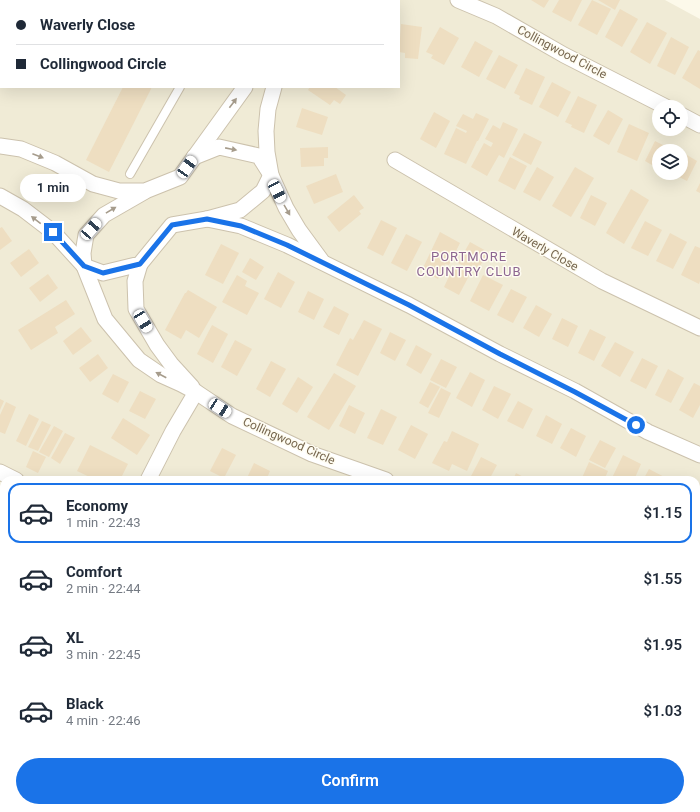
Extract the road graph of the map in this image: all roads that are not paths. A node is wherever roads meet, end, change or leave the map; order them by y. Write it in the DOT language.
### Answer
graph roads {
  1 [pos="458,0"];
  2 [pos="179,88"];
  3 [pos="245,88"];
  4 [pos="274,88"];
  5 [pos="652,100"];
  6 [pos="688,119"];
  7 [pos="700,125"];
  8 [pos="0,146"];
  9 [pos="194,157"];
  10 [pos="395,160"];
  11 [pos="130,174"];
  12 [pos="271,175"];
  13 [pos="145,191"];
  14 [pos="0,196"];
  15 [pos="207,219"];
  16 [pos="140,264"];
  17 [pos="325,264"];
  18 [pos="84,266"];
  19 [pos="700,328"];
  20 [pos="196,392"];
  21 [pos="700,455"];
  22 [pos="150,476"];
  23 [pos="375,476"];
  1 -- 5 [label="street, Collingwood Circle"];
  2 -- 11 [label="lane"];
  9 -- 3 [label="street, one-way"];
  4 -- 12 [label="street"];
  6 -- 7 [label="street"];
  8 -- 13 [label="street, one-way"];
  9 -- 12 [label="street, one-way"];
  9 -- 13 [label="street"];
  10 -- 19 [label="street, Waverly Close"];
  12 -- 15 [label="street"];
  12 -- 17 [label="street, one-way"];
  18 -- 13 [label="street, one-way"];
  18 -- 14 [label="street, Collingwood Circle, one-way"];
  15 -- 16 [label="street"];
  15 -- 17 [label="street"];
  16 -- 18 [label="street"];
  16 -- 20 [label="street, Collingwood Circle"];
  17 -- 21 [label="street"];
  20 -- 18 [label="street, Collingwood Circle, one-way"];
  20 -- 22 [label="street"];
  20 -- 23 [label="street, Collingwood Circle"];
}
